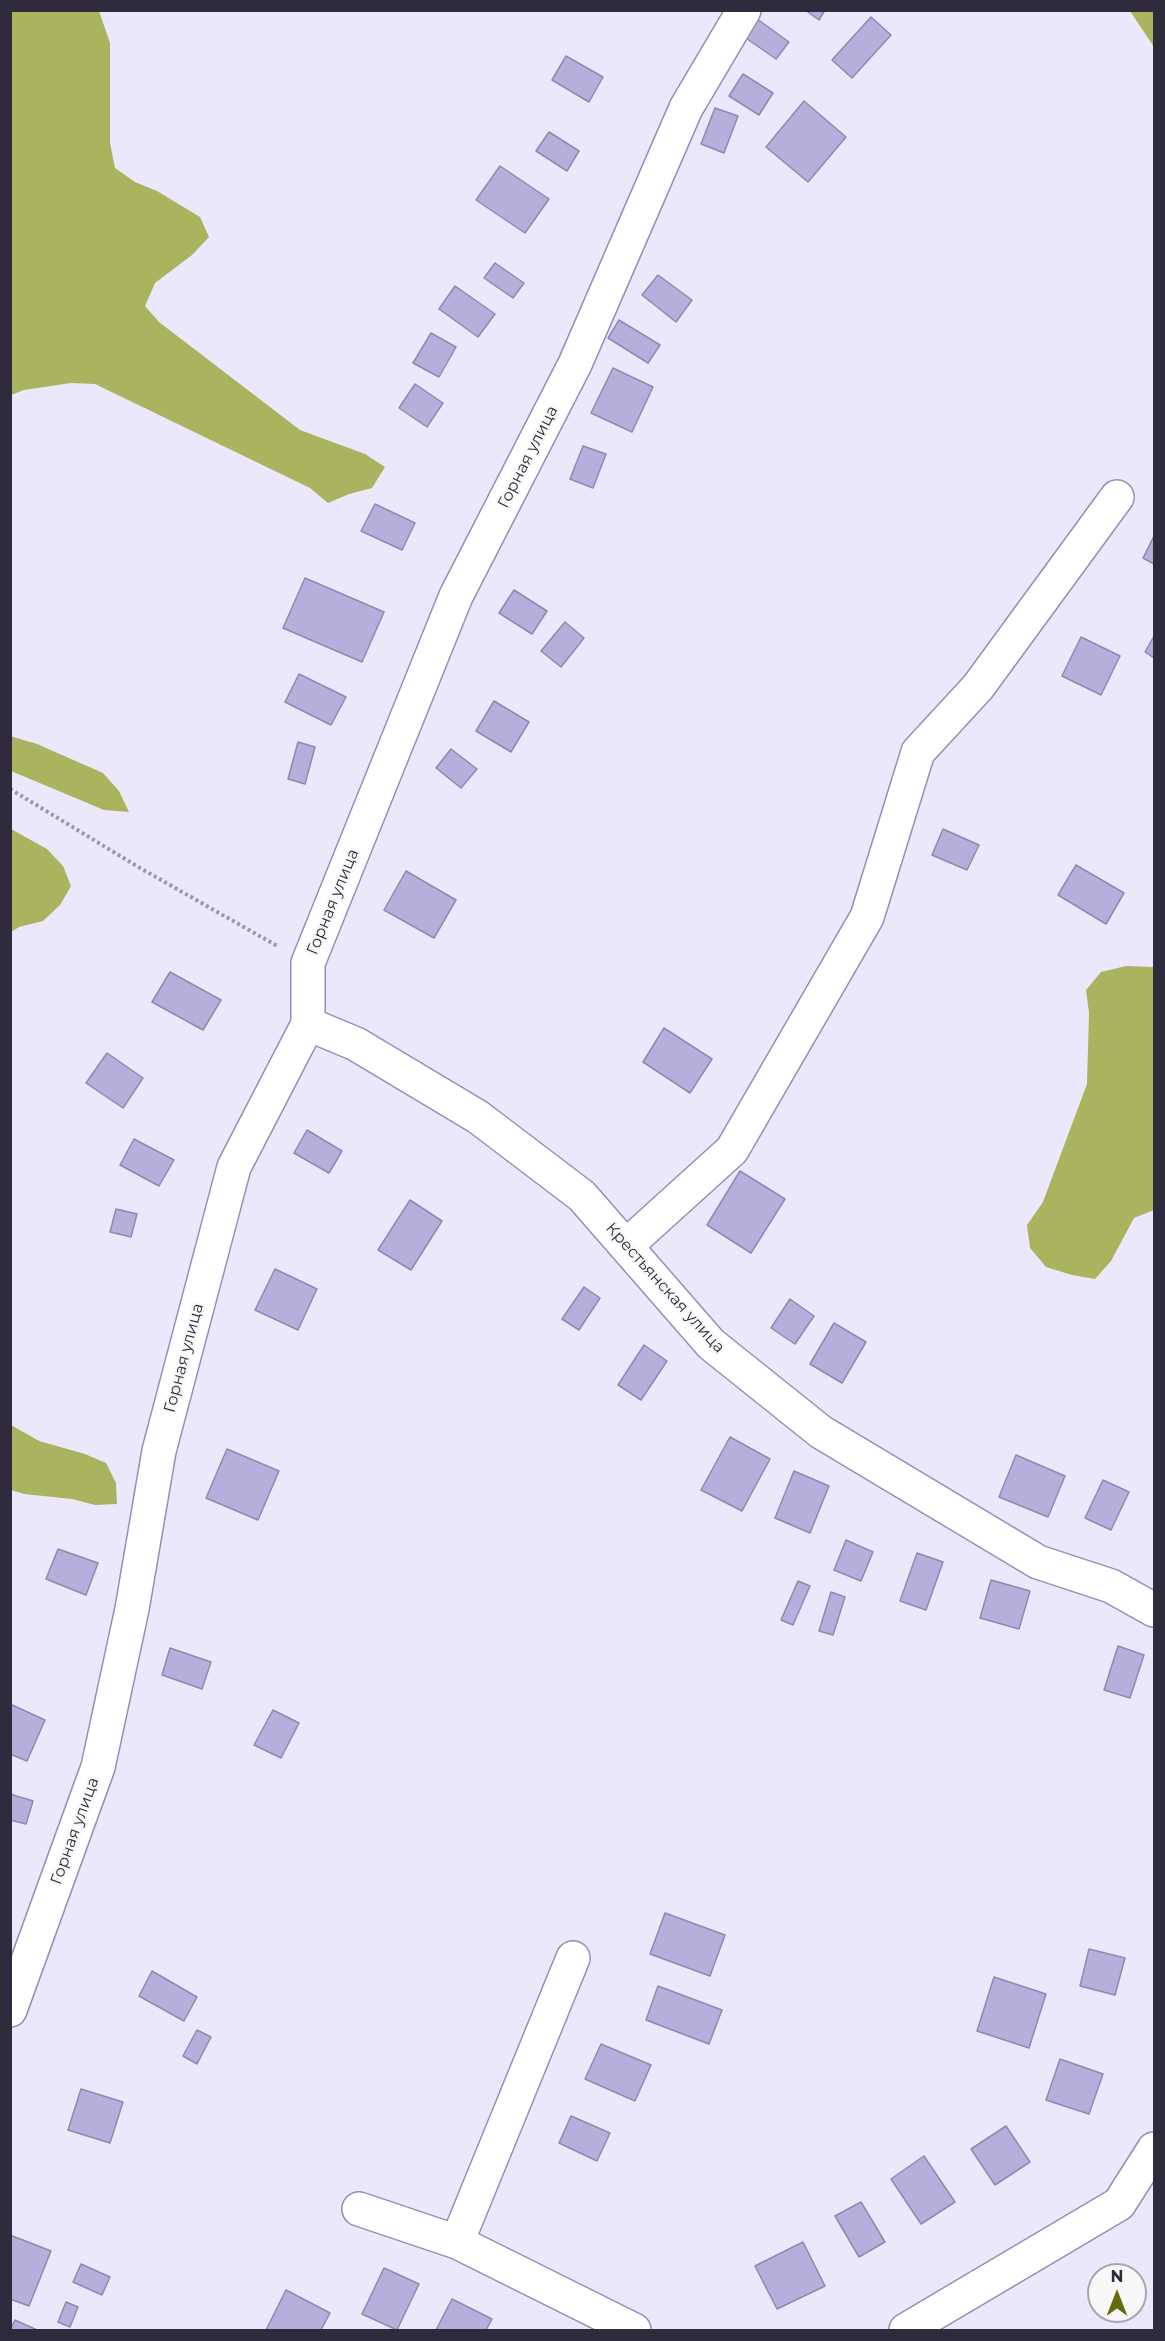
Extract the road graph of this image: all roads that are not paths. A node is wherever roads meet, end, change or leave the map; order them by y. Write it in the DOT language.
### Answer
graph roads {
  1 [pos="744,10"];
  2 [pos="1117,497"];
  3 [pos="308,1024"];
  4 [pos="626,1246"];
  5 [pos="1155,1610"];
  6 [pos="573,1958"];
  7 [pos="10,2010"];
  8 [pos="1155,2149"];
  9 [pos="359,2209"];
  10 [pos="457,2242"];
  11 [pos="634,2331"];
  12 [pos="906,2331"];
  1 -- 3 [label="street, Горная улица"];
  2 -- 4 [label="street"];
  3 -- 4 [label="street, Крестьянская улица"];
  3 -- 7 [label="street, Горная улица"];
  4 -- 5 [label="street, Крестьянская улица"];
  6 -- 10 [label="street"];
  8 -- 12 [label="street"];
  9 -- 10 [label="street"];
  10 -- 11 [label="street"];
}
